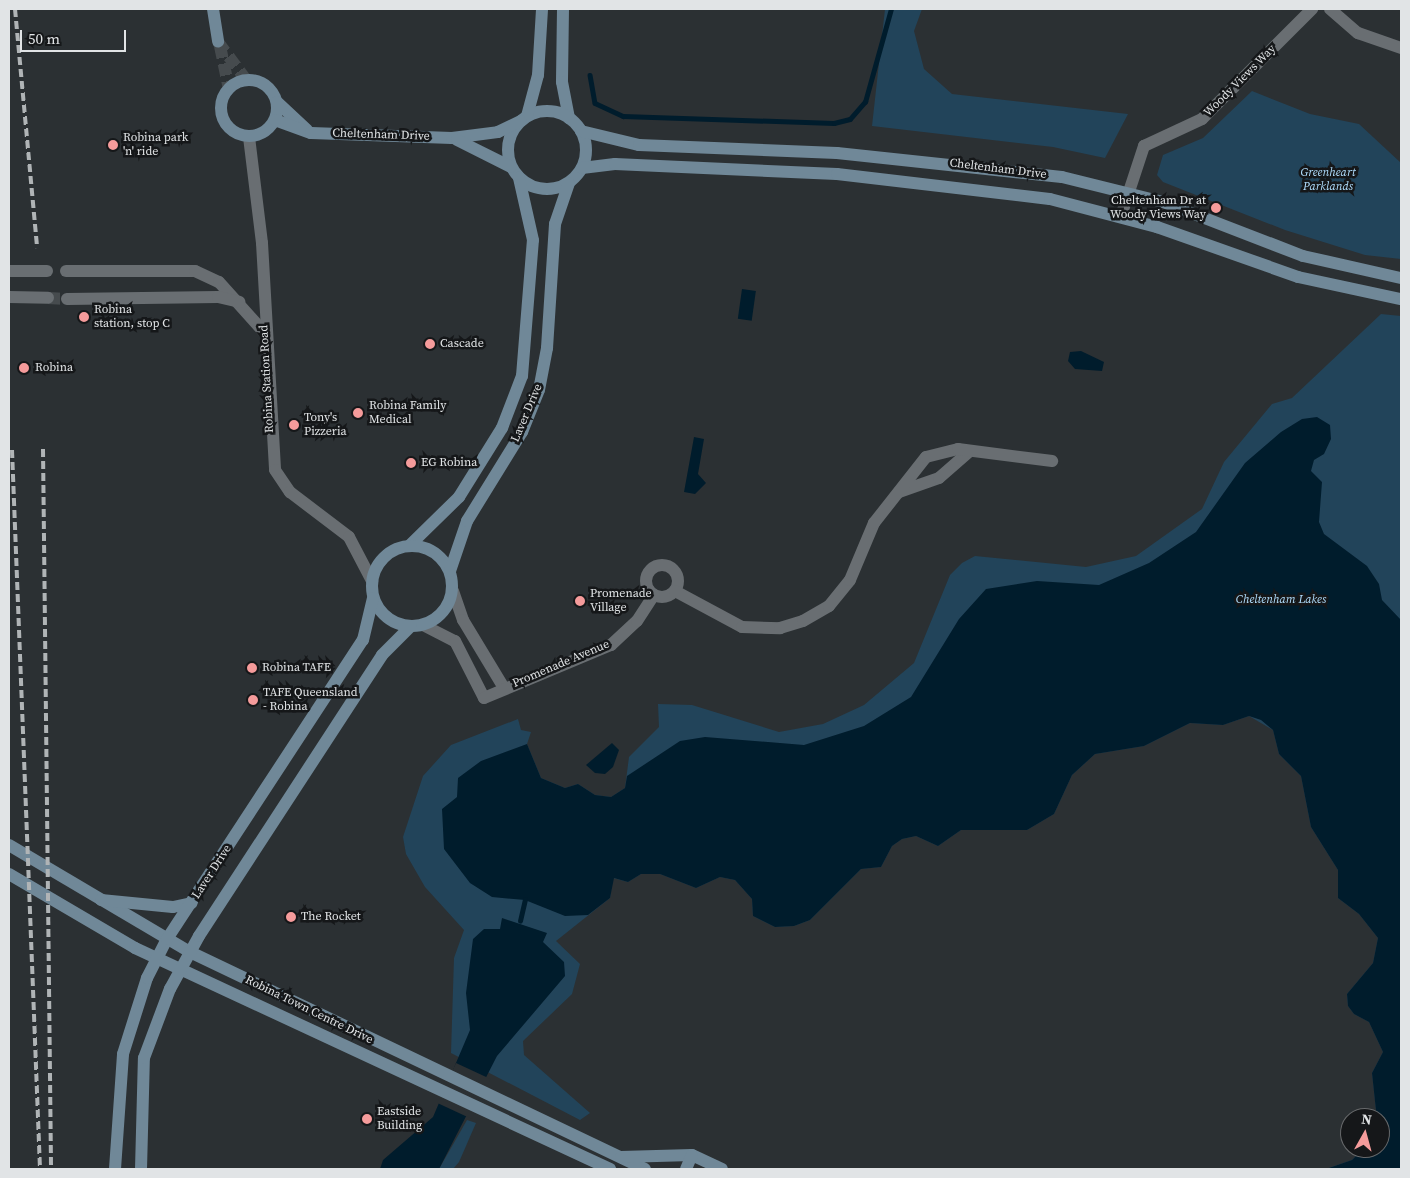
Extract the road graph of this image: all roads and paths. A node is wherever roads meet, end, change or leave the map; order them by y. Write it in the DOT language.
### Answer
graph roads {
  1 [pos="214,9"];
  2 [pos="542,9"];
  3 [pos="564,9"];
  4 [pos="1312,9"];
  5 [pos="1330,9"];
  6 [pos="218,42"];
  7 [pos="1401,48"];
  8 [pos="277,102"];
  9 [pos="524,118"];
  10 [pos="569,118"];
  11 [pos="275,120"];
  12 [pos="581,131"];
  13 [pos="310,133"];
  14 [pos="249,137"];
  15 [pos="452,138"];
  16 [pos="511,166"];
  17 [pos="582,168"];
  18 [pos="519,178"];
  19 [pos="569,183"];
  20 [pos="1128,193"];
  21 [pos="1121,216"];
  22 [pos="9,271"];
  23 [pos="47,271"];
  24 [pos="66,271"];
  25 [pos="1401,278"];
  26 [pos="9,297"];
  27 [pos="48,298"];
  28 [pos="67,299"];
  29 [pos="1401,299"];
  30 [pos="242,303"];
  31 [pos="264,333"];
  32 [pos="970,451"];
  33 [pos="1052,461"];
  34 [pos="899,492"];
  35 [pos="410,545"];
  36 [pos="450,571"];
  37 [pos="372,581"];
  38 [pos="453,591"];
  39 [pos="675,591"];
  40 [pos="654,595"];
  41 [pos="374,598"];
  42 [pos="417,626"];
  43 [pos="504,688"];
  44 [pos="9,845"];
  45 [pos="9,874"];
  46 [pos="99,900"];
  47 [pos="192,903"];
  48 [pos="167,939"];
  49 [pos="190,952"];
  50 [pos="157,958"];
  51 [pos="181,968"];
  52 [pos="692,1155"];
  53 [pos="619,1157"];
  54 [pos="706,1166"];
  55 [pos="115,1169"];
  56 [pos="141,1169"];
  57 [pos="610,1169"];
  58 [pos="645,1169"];
  59 [pos="686,1169"];
  60 [pos="722,1169"];
  1 -- 6 [label="main road"];
  2 -- 9 [label="main road"];
  3 -- 10 [label="main road"];
  4 -- 20 [label="street, Woody Views Way"];
  5 -- 7 [label="street"];
  8 -- 11 [label="main road"];
  8 -- 13 [label="main road"];
  8 -- 14 [label="main road"];
  9 -- 10 [label="main road"];
  9 -- 15 [label="main road, Cheltenham Drive"];
  9 -- 16 [label="main road"];
  10 -- 12 [label="main road"];
  11 -- 13 [label="main road, Cheltenham Drive"];
  11 -- 14 [label="main road"];
  12 -- 17 [label="main road"];
  12 -- 20 [label="main road, Cheltenham Drive"];
  13 -- 15 [label="main road, Cheltenham Drive"];
  14 -- 31 [label="street, Robina Station Road"];
  15 -- 16 [label="main road, Cheltenham Drive"];
  16 -- 18 [label="main road"];
  17 -- 19 [label="main road"];
  17 -- 21 [label="main road, Cheltenham Drive"];
  18 -- 19 [label="main road"];
  18 -- 35 [label="main road, Laver Drive"];
  19 -- 36 [label="main road, Laver Drive"];
  20 -- 21 [label="street, Woody Views Way"];
  20 -- 25 [label="main road, Cheltenham Drive"];
  21 -- 29 [label="main road, Cheltenham Drive"];
  22 -- 23 [label="street"];
  24 -- 30 [label="street"];
  26 -- 27 [label="street"];
  28 -- 30 [label="street"];
  30 -- 31 [label="street"];
  31 -- 37 [label="street, Robina Station Road"];
  32 -- 33 [label="street"];
  32 -- 34 [label="street"];
  32 -- 34 [label="street"];
  34 -- 39 [label="street"];
  35 -- 36 [label="main road"];
  35 -- 37 [label="main road"];
  36 -- 38 [label="main road"];
  37 -- 41 [label="main road"];
  38 -- 42 [label="main road"];
  38 -- 43 [label="street, Promenade Avenue"];
  39 -- 40 [label="street"];
  39 -- 40 [label="street"];
  40 -- 43 [label="street, Promenade Avenue"];
  41 -- 42 [label="main road"];
  41 -- 47 [label="main road, Laver Drive"];
  42 -- 43 [label="street, Promenade Avenue"];
  42 -- 49 [label="main road, Laver Drive"];
  44 -- 46 [label="main road, Robina Town Centre Drive"];
  45 -- 50 [label="main road, Robina Town Centre Drive"];
  46 -- 47 [label="main road"];
  46 -- 48 [label="main road, Robina Town Centre Drive"];
  47 -- 48 [label="main road, Laver Drive"];
  48 -- 49 [label="main road, Robina Town Centre Drive"];
  48 -- 50 [label="main road, Laver Drive"];
  49 -- 51 [label="main road, Laver Drive"];
  49 -- 53 [label="main road, Robina Town Centre Drive"];
  50 -- 51 [label="main road, Robina Town Centre Drive"];
  50 -- 55 [label="main road, Laver Drive"];
  51 -- 56 [label="main road, Laver Drive"];
  51 -- 57 [label="main road, Robina Town Centre Drive"];
  52 -- 53 [label="main road"];
  52 -- 54 [label="main road"];
  52 -- 59 [label="main road"];
  53 -- 58 [label="main road, Robina Town Centre Drive"];
  54 -- 60 [label="main road"];
}
